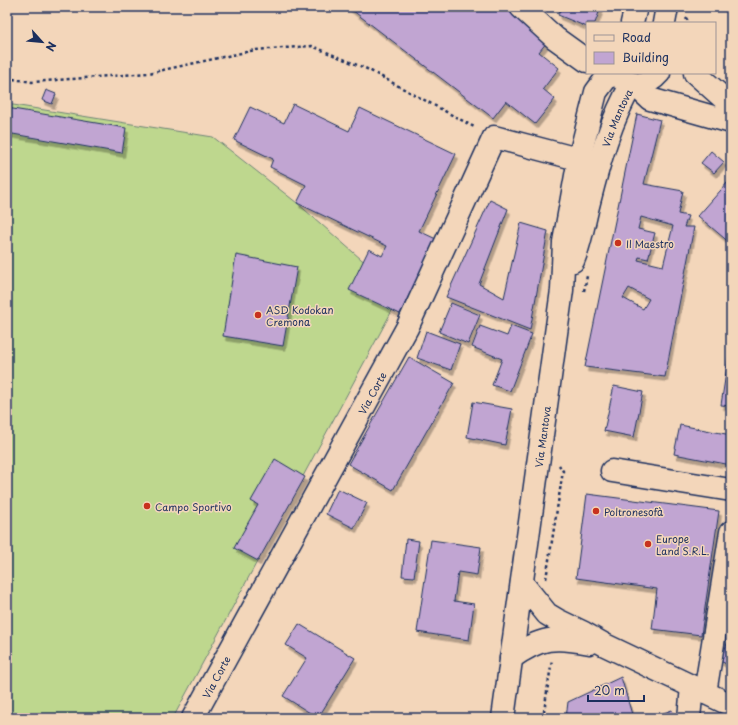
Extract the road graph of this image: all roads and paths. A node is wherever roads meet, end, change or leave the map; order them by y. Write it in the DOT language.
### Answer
graph roads {
  1 [pos="521,7"];
  2 [pos="636,7"];
  3 [pos="666,7"];
  4 [pos="632,22"];
  5 [pos="664,22"];
  6 [pos="578,49"];
  7 [pos="586,60"];
  8 [pos="609,74"];
  9 [pos="658,74"];
  10 [pos="696,74"];
  11 [pos="7,78"];
  12 [pos="628,81"];
  13 [pos="731,105"];
  14 [pos="731,122"];
  15 [pos="494,137"];
  16 [pos="590,160"];
  17 [pos="588,271"];
  18 [pos="583,294"];
  19 [pos="612,471"];
  20 [pos="731,490"];
  21 [pos="731,532"];
  22 [pos="522,583"];
  23 [pos="605,646"];
  24 [pos="511,658"];
  25 [pos="698,690"];
  26 [pos="731,705"];
  27 [pos="192,718"];
  28 [pos="504,718"];
  29 [pos="689,718"];
  1 -- 6 [label="street"];
  2 -- 4 [label="street"];
  3 -- 5 [label="street"];
  6 -- 7 [label="street"];
  8 -- 16 [label="street, Via Mantova"];
  9 -- 12 [label="street"];
  10 -- 13 [label="street"];
  11 -- 15 [label="path"];
  12 -- 14 [label="street"];
  12 -- 16 [label="street, Via Mantova"];
  15 -- 16 [label="street"];
  15 -- 27 [label="street, Via Corte"];
  16 -- 22 [label="street, Via Mantova"];
  17 -- 18 [label="path"];
  19 -- 20 [label="street"];
  21 -- 25 [label="street"];
  22 -- 23 [label="street"];
  22 -- 24 [label="street, Via Mantova"];
  23 -- 24 [label="street"];
  23 -- 25 [label="street"];
  24 -- 28 [label="street, Via Mantova"];
  25 -- 26 [label="street"];
  25 -- 29 [label="street"];
}
